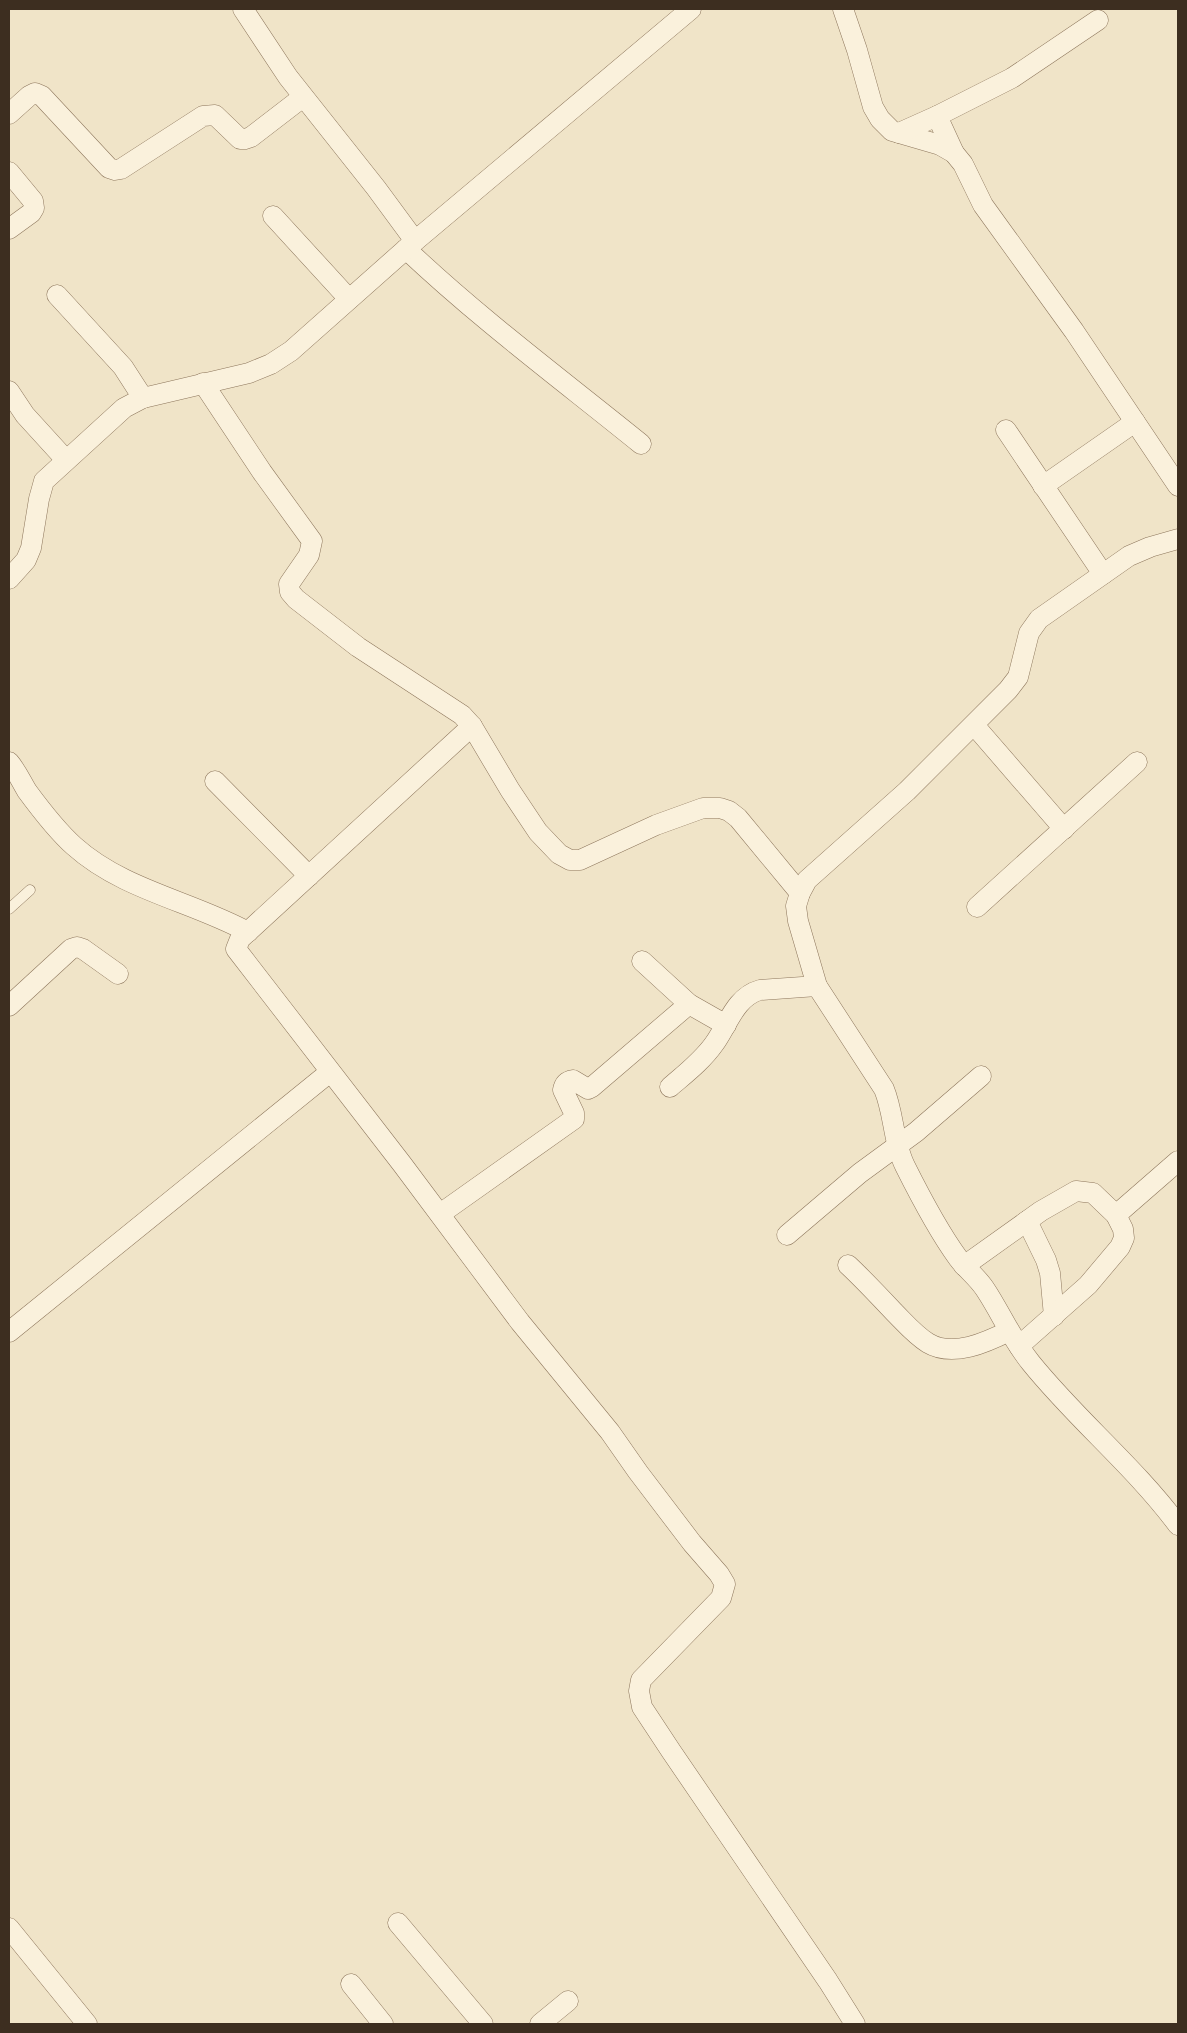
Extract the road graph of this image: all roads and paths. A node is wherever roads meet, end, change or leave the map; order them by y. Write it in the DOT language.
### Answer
graph roads {
  1 [pos="242,9"];
  2 [pos="692,9"];
  3 [pos="843,9"];
  4 [pos="1098,20"];
  5 [pos="303,97"];
  6 [pos="9,114"];
  7 [pos="937,116"];
  8 [pos="899,133"];
  9 [pos="954,153"];
  10 [pos="9,172"];
  11 [pos="273,216"];
  12 [pos="9,229"];
  13 [pos="410,245"];
  14 [pos="57,295"];
  15 [pos="349,299"];
  16 [pos="203,383"];
  17 [pos="9,391"];
  18 [pos="143,398"];
  19 [pos="1135,422"];
  20 [pos="1006,430"];
  21 [pos="641,444"];
  22 [pos="66,460"];
  23 [pos="1044,486"];
  24 [pos="1178,486"];
  25 [pos="1178,540"];
  26 [pos="1102,574"];
  27 [pos="9,579"];
  28 [pos="974,725"];
  29 [pos="472,726"];
  30 [pos="9,762"];
  31 [pos="1137,762"];
  32 [pos="215,782"];
  33 [pos="1064,828"];
  34 [pos="308,876"];
  35 [pos="30,890"];
  36 [pos="800,893"];
  37 [pos="977,907"];
  38 [pos="9,909"];
  39 [pos="248,932"];
  40 [pos="642,961"];
  41 [pos="118,974"];
  42 [pos="817,986"];
  43 [pos="689,1004"];
  44 [pos="9,1006"];
  45 [pos="726,1025"];
  46 [pos="330,1072"];
  47 [pos="981,1076"];
  48 [pos="670,1087"];
  49 [pos="898,1145"];
  50 [pos="1178,1161"];
  51 [pos="440,1214"];
  52 [pos="1116,1215"];
  53 [pos="1027,1221"];
  54 [pos="787,1235"];
  55 [pos="848,1265"];
  56 [pos="964,1266"];
  57 [pos="1054,1316"];
  58 [pos="9,1332"];
  59 [pos="1014,1338"];
  60 [pos="1178,1525"];
  61 [pos="398,1923"];
  62 [pos="9,1928"];
  63 [pos="351,1984"];
  64 [pos="568,2001"];
  65 [pos="87,2024"];
  66 [pos="383,2024"];
  67 [pos="483,2024"];
  68 [pos="540,2024"];
  69 [pos="855,2024"];
  1 -- 5 [label="street"];
  2 -- 13 [label="street"];
  3 -- 8 [label="street"];
  4 -- 7 [label="street"];
  5 -- 6 [label="street"];
  5 -- 13 [label="street"];
  7 -- 8 [label="street"];
  7 -- 9 [label="street"];
  8 -- 9 [label="street"];
  9 -- 19 [label="street"];
  10 -- 12 [label="street"];
  11 -- 15 [label="street"];
  13 -- 15 [label="street"];
  13 -- 21 [label="street"];
  14 -- 18 [label="street"];
  15 -- 16 [label="street"];
  16 -- 18 [label="street"];
  16 -- 29 [label="street"];
  17 -- 22 [label="street"];
  18 -- 22 [label="street"];
  19 -- 23 [label="street"];
  19 -- 24 [label="street"];
  20 -- 23 [label="street"];
  22 -- 27 [label="street"];
  23 -- 26 [label="street"];
  25 -- 26 [label="street"];
  26 -- 28 [label="street"];
  28 -- 33 [label="street"];
  28 -- 36 [label="street"];
  29 -- 34 [label="street"];
  29 -- 36 [label="street"];
  30 -- 39 [label="street"];
  31 -- 33 [label="street"];
  32 -- 34 [label="street"];
  33 -- 37 [label="street"];
  34 -- 39 [label="street"];
  35 -- 38 [label="lane"];
  36 -- 42 [label="street"];
  39 -- 46 [label="street"];
  40 -- 43 [label="street"];
  41 -- 44 [label="street"];
  42 -- 45 [label="street"];
  42 -- 49 [label="street"];
  43 -- 45 [label="street"];
  43 -- 51 [label="street"];
  45 -- 48 [label="street"];
  46 -- 51 [label="street"];
  46 -- 58 [label="street"];
  47 -- 49 [label="street"];
  49 -- 54 [label="street"];
  49 -- 56 [label="street"];
  50 -- 52 [label="street"];
  51 -- 69 [label="street"];
  52 -- 53 [label="street"];
  52 -- 57 [label="street"];
  53 -- 56 [label="street"];
  53 -- 57 [label="street"];
  55 -- 59 [label="street"];
  56 -- 59 [label="street"];
  57 -- 59 [label="street"];
  59 -- 60 [label="street"];
  61 -- 67 [label="street"];
  62 -- 65 [label="street"];
  63 -- 66 [label="street"];
  64 -- 68 [label="street"];
}
